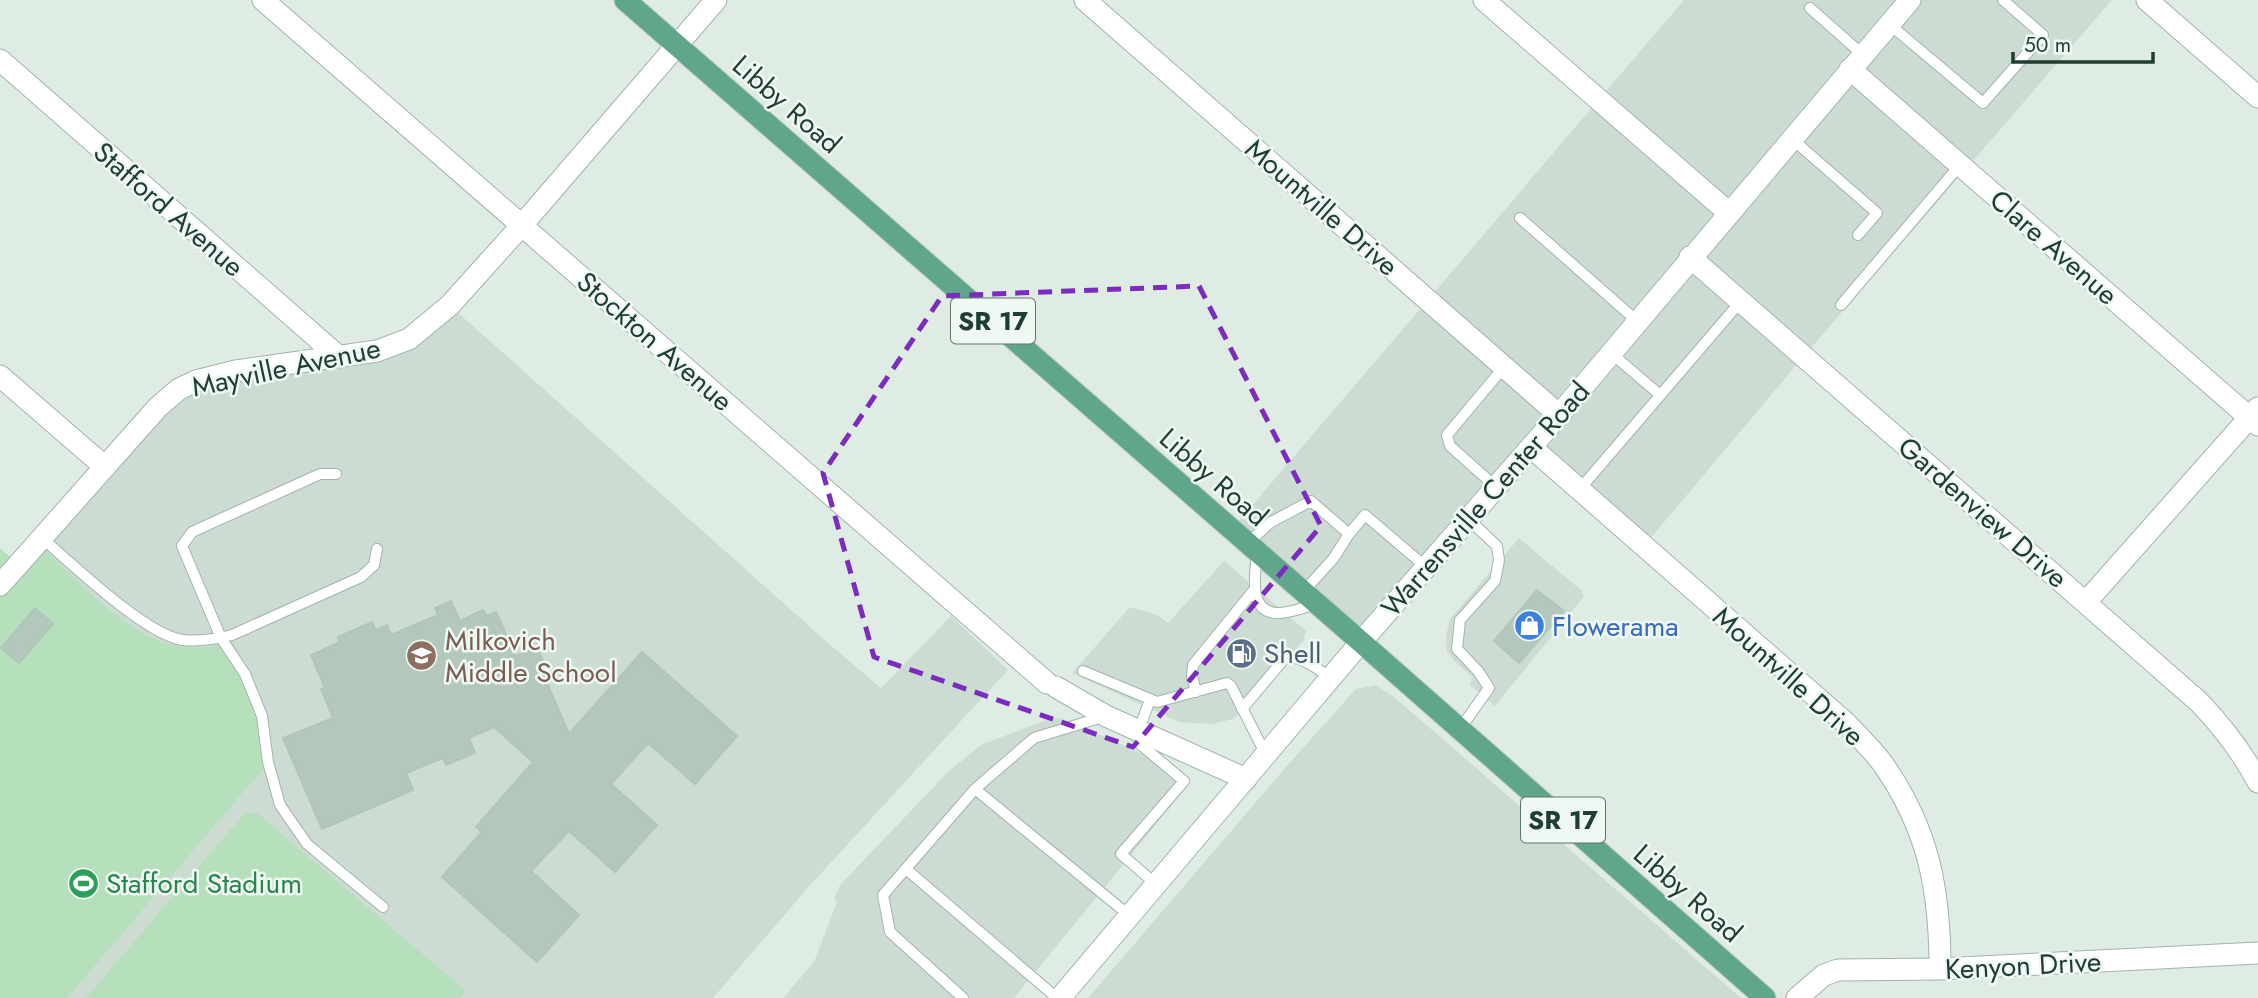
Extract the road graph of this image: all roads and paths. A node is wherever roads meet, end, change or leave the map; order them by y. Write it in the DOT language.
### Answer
graph roads {
  1 [pos="263,0"];
  2 [pos="625,0"];
  3 [pos="716,0"];
  4 [pos="1085,0"];
  5 [pos="1484,0"];
  6 [pos="2003,0"];
  7 [pos="2147,0"];
  8 [pos="1907,1"];
  9 [pos="1810,8"];
  10 [pos="1889,24"];
  11 [pos="678,46"];
  12 [pos="0,60"];
  13 [pos="1856,61"];
  14 [pos="2258,97"];
  15 [pos="1791,138"];
  16 [pos="1960,165"];
  17 [pos="1729,213"];
  18 [pos="1520,218"];
  19 [pos="522,225"];
  20 [pos="1858,235"];
  21 [pos="1690,257"];
  22 [pos="1741,301"];
  23 [pos="1841,305"];
  24 [pos="1637,321"];
  25 [pos="1610,352"];
  26 [pos="339,357"];
  27 [pos="1504,367"];
  28 [pos="0,376"];
  29 [pos="1660,395"];
  30 [pos="1559,415"];
  31 [pos="2255,417"];
  32 [pos="1531,447"];
  33 [pos="105,467"];
  34 [pos="336,474"];
  35 [pos="1496,487"];
  36 [pos="1580,489"];
  37 [pos="1468,519"];
  38 [pos="1349,534"];
  39 [pos="42,538"];
  40 [pos="1253,547"];
  41 [pos="377,549"];
  42 [pos="1426,567"];
  43 [pos="0,585"];
  44 [pos="1254,590"];
  45 [pos="1310,598"];
  46 [pos="2085,602"];
  47 [pos="221,638"];
  48 [pos="1361,642"];
  49 [pos="1083,671"];
  50 [pos="1331,678"];
  51 [pos="1196,692"];
  52 [pos="1150,700"];
  53 [pos="1242,709"];
  54 [pos="1106,716"];
  55 [pos="1460,729"];
  56 [pos="1138,732"];
  57 [pos="1266,756"];
  58 [pos="1246,779"];
  59 [pos="2258,782"];
  60 [pos="975,789"];
  61 [pos="906,869"];
  62 [pos="1157,885"];
  63 [pos="383,907"];
  64 [pos="1130,916"];
  65 [pos="2258,953"];
  66 [pos="1940,969"];
  67 [pos="963,998"];
  68 [pos="1059,998"];
  69 [pos="1765,998"];
  70 [pos="1797,998"];
  1 -- 19 [label="street, Stockton Avenue"];
  2 -- 11 [label="main road, Libby Road / SR 17"];
  3 -- 11 [label="street, Mayville Avenue"];
  4 -- 27 [label="street, Mountville Drive"];
  5 -- 17 [label="street"];
  6 -- 10 [label="lane"];
  7 -- 14 [label="street"];
  8 -- 10 [label="street, Warrensville Center Road"];
  9 -- 13 [label="lane"];
  10 -- 13 [label="street, Warrensville Center Road"];
  11 -- 19 [label="street, Mayville Avenue"];
  11 -- 40 [label="main road, Libby Road / SR 17"];
  12 -- 26 [label="street, Stafford Avenue"];
  13 -- 15 [label="street, Warrensville Center Road"];
  13 -- 16 [label="street, Clare Avenue"];
  15 -- 17 [label="street, Warrensville Center Road"];
  15 -- 20 [label="lane"];
  16 -- 23 [label="lane"];
  16 -- 31 [label="street, Clare Avenue"];
  17 -- 21 [label="street, Warrensville Center Road"];
  18 -- 24 [label="lane"];
  19 -- 26 [label="street, Mayville Avenue"];
  19 -- 54 [label="street, Stockton Avenue"];
  21 -- 22 [label="street, Gardenview Drive"];
  21 -- 24 [label="street, Warrensville Center Road"];
  22 -- 29 [label="lane"];
  22 -- 46 [label="street, Gardenview Drive"];
  24 -- 25 [label="street, Warrensville Center Road"];
  25 -- 29 [label="lane"];
  25 -- 30 [label="street, Warrensville Center Road"];
  26 -- 33 [label="street, Mayville Avenue"];
  27 -- 30 [label="street, Mountville Drive"];
  27 -- 35 [label="lane"];
  28 -- 33 [label="street"];
  29 -- 36 [label="lane"];
  30 -- 32 [label="street, Warrensville Center Road"];
  31 -- 46 [label="street"];
  32 -- 35 [label="street, Warrensville Center Road"];
  32 -- 36 [label="street, Mountville Drive"];
  33 -- 39 [label="street, Mayville Avenue"];
  34 -- 47 [label="lane"];
  35 -- 37 [label="street, Warrensville Center Road"];
  36 -- 66 [label="street, Mountville Drive"];
  37 -- 42 [label="street, Warrensville Center Road"];
  37 -- 55 [label="lane"];
  38 -- 40 [label="lane"];
  38 -- 42 [label="lane"];
  38 -- 45 [label="lane"];
  39 -- 43 [label="street, Mayville Avenue"];
  39 -- 47 [label="lane"];
  40 -- 44 [label="lane"];
  40 -- 45 [label="main road, Libby Road / SR 17"];
  41 -- 47 [label="lane"];
  42 -- 48 [label="street, Warrensville Center Road"];
  44 -- 45 [label="lane"];
  44 -- 51 [label="lane"];
  45 -- 48 [label="main road, Libby Road / SR 17"];
  46 -- 59 [label="street, Gardenview Drive"];
  47 -- 63 [label="lane"];
  48 -- 50 [label="street, Warrensville Center Road"];
  48 -- 55 [label="main road, Libby Road / SR 17"];
  49 -- 52 [label="lane"];
  50 -- 53 [label="lane"];
  50 -- 57 [label="street, Warrensville Center Road"];
  51 -- 52 [label="lane"];
  51 -- 53 [label="lane"];
  52 -- 56 [label="lane"];
  53 -- 57 [label="lane"];
  54 -- 56 [label="street, Stockton Avenue"];
  54 -- 60 [label="lane"];
  55 -- 69 [label="main road, Libby Road / SR 17"];
  56 -- 58 [label="street, Stockton Avenue"];
  56 -- 62 [label="lane"];
  57 -- 58 [label="street, Warrensville Center Road"];
  58 -- 62 [label="street, Warrensville Center Road"];
  60 -- 61 [label="lane"];
  60 -- 64 [label="lane"];
  61 -- 67 [label="lane"];
  61 -- 68 [label="lane"];
  62 -- 64 [label="street, Warrensville Center Road"];
  64 -- 68 [label="street, Warrensville Center Road"];
  65 -- 66 [label="street, Kenyon Drive"];
  66 -- 70 [label="street, Kenyon Drive"];
}
